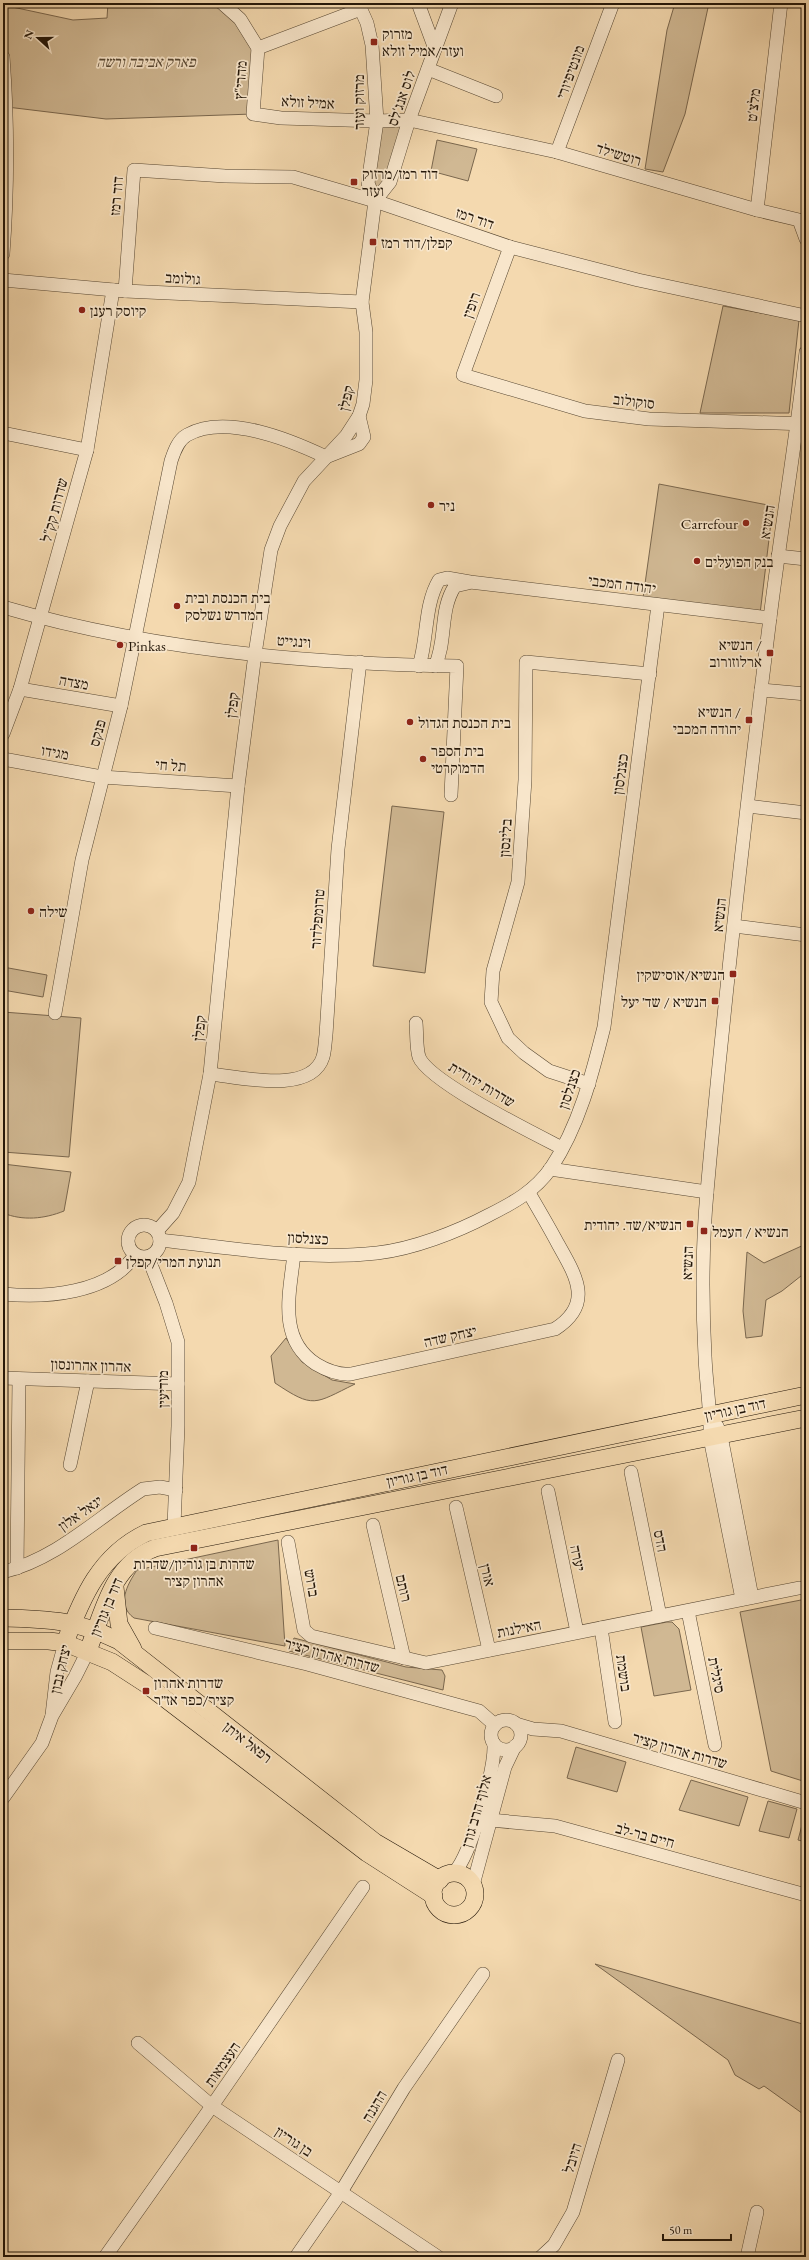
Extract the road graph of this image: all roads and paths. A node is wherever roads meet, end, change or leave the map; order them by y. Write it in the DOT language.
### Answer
graph roads {
  1 [pos="222,3"];
  2 [pos="418,3"];
  3 [pos="452,3"];
  4 [pos="613,3"];
  5 [pos="781,3"];
  6 [pos="359,6"];
  7 [pos="258,48"];
  8 [pos="435,50"];
  9 [pos="3,57"];
  10 [pos="428,68"];
  11 [pos="496,96"];
  12 [pos="254,114"];
  13 [pos="409,120"];
  14 [pos="377,121"];
  15 [pos="557,152"];
  16 [pos="375,201"];
  17 [pos="757,210"];
  18 [pos="806,239"];
  19 [pos="510,247"];
  20 [pos="3,254"];
  21 [pos="3,280"];
  22 [pos="119,290"];
  23 [pos="362,302"];
  24 [pos="806,316"];
  25 [pos="806,352"];
  26 [pos="462,375"];
  27 [pos="802,423"];
  28 [pos="3,433"];
  29 [pos="88,450"];
  30 [pos="326,457"];
  31 [pos="778,556"];
  32 [pos="806,559"];
  33 [pos="470,582"];
  34 [pos="658,605"];
  35 [pos="3,607"];
  36 [pos="41,618"];
  37 [pos="770,618"];
  38 [pos="136,637"];
  39 [pos="255,654"];
  40 [pos="360,662"];
  41 [pos="418,666"];
  42 [pos="435,666"];
  43 [pos="650,674"];
  44 [pos="20,689"];
  45 [pos="762,690"];
  46 [pos="806,694"];
  47 [pos="121,706"];
  48 [pos="3,734"];
  49 [pos="3,758"];
  50 [pos="102,777"];
  51 [pos="238,786"];
  52 [pos="451,796"];
  53 [pos="748,806"];
  54 [pos="806,813"];
  55 [pos="734,926"];
  56 [pos="806,934"];
  57 [pos="55,1013"];
  58 [pos="416,1023"];
  59 [pos="210,1074"];
  60 [pos="589,1084"];
  61 [pos="562,1148"];
  62 [pos="550,1169"];
  63 [pos="707,1192"];
  64 [pos="529,1193"];
  65 [pos="158,1235"];
  66 [pos="294,1254"];
  67 [pos="135,1255"];
  68 [pos="148,1257"];
  69 [pos="3,1294"];
  70 [pos="3,1378"];
  71 [pos="19,1379"];
  72 [pos="88,1381"];
  73 [pos="178,1384"];
  74 [pos="806,1395"];
  75 [pos="711,1414"];
  76 [pos="806,1418"];
  77 [pos="715,1437"];
  78 [pos="70,1465"];
  79 [pos="631,1472"];
  80 [pos="176,1490"];
  81 [pos="548,1491"];
  82 [pos="456,1507"];
  83 [pos="373,1525"];
  84 [pos="174,1526"];
  85 [pos="288,1542"];
  86 [pos="17,1568"];
  87 [pos="3,1572"];
  88 [pos="115,1582"];
  89 [pos="799,1588"];
  90 [pos="747,1598"];
  91 [pos="688,1611"];
  92 [pos="660,1616"];
  93 [pos="3,1618"];
  94 [pos="73,1622"];
  95 [pos="155,1628"];
  96 [pos="601,1628"];
  97 [pos="96,1630"];
  98 [pos="304,1630"];
  99 [pos="577,1632"];
  100 [pos="3,1641"];
  101 [pos="65,1643"];
  102 [pos="488,1650"];
  103 [pos="88,1651"];
  104 [pos="138,1655"];
  105 [pos="404,1658"];
  106 [pos="52,1716"];
  107 [pos="615,1722"];
  108 [pos="516,1724"];
  109 [pos="495,1725"];
  110 [pos="545,1730"];
  111 [pos="494,1744"];
  112 [pos="517,1744"];
  113 [pos="715,1745"];
  114 [pos="24,1768"];
  115 [pos="3,1784"];
  116 [pos="3,1798"];
  117 [pos="806,1803"];
  118 [pos="490,1820"];
  119 [pos="476,1827"];
  120 [pos="447,1876"];
  121 [pos="473,1885"];
  122 [pos="363,1887"];
  123 [pos="806,1895"];
  124 [pos="434,1896"];
  125 [pos="483,1974"];
  126 [pos="138,2043"];
  127 [pos="618,2060"];
  128 [pos="212,2106"];
  129 [pos="341,2192"];
  130 [pos="757,2212"];
  131 [pos="105,2257"];
  132 [pos="296,2257"];
  133 [pos="438,2257"];
  134 [pos="540,2257"];
  135 [pos="747,2257"];
  1 -- 7 [label="street, מהרי\"ץ"];
  2 -- 8 [label="street"];
  3 -- 8 [label="street, לוס אנג'לס"];
  4 -- 15 [label="street, מונטיפיורי"];
  5 -- 17 [label="street, מלצ'ט"];
  6 -- 7 [label="street, מהרי\"ץ"];
  6 -- 14 [label="street, מרזוק ועזר"];
  7 -- 12 [label="street, מהרי\"ץ"];
  8 -- 10 [label="street, לוס אנג'לס"];
  9 -- 20 [label="street"];
  10 -- 11 [label="street"];
  10 -- 13 [label="street, לוס אנג'לס"];
  12 -- 14 [label="street, אמיל זולא"];
  13 -- 14 [label="street, אמיל זולא"];
  13 -- 15 [label="street, רוטשילד"];
  13 -- 16 [label="street, לוס אנג'לס"];
  14 -- 16 [label="street, מרזוק ועזר"];
  15 -- 17 [label="street, רוטשילד"];
  16 -- 19 [label="street, דוד רמז"];
  16 -- 22 [label="street, דוד רמז"];
  16 -- 23 [label="street, קפלן"];
  17 -- 18 [label="street, רוטשילד"];
  19 -- 24 [label="street, דוד רמז"];
  19 -- 26 [label="street, רופין"];
  21 -- 22 [label="street, גולומב"];
  22 -- 23 [label="street, גולומב"];
  22 -- 29 [label="street, שדרות קק\"ל"];
  23 -- 30 [label="street, קפלן"];
  25 -- 27 [label="street"];
  26 -- 27 [label="street, סוקולוב"];
  27 -- 31 [label="street, הנשיא"];
  28 -- 29 [label="street"];
  29 -- 36 [label="street, שדרות קק\"ל"];
  30 -- 38 [label="street, פנקס"];
  30 -- 39 [label="street, קפלן"];
  31 -- 32 [label="street"];
  31 -- 37 [label="street, הנשיא"];
  33 -- 34 [label="street, יהודה המכבי"];
  33 -- 41 [label="street, יהודה המכבי"];
  33 -- 42 [label="street, יהודה המכבי"];
  34 -- 37 [label="street, יהודה המכבי"];
  34 -- 43 [label="street, כצנלסון"];
  35 -- 36 [label="street, וינגייט"];
  36 -- 38 [label="street, וינגייט"];
  36 -- 44 [label="street, שדרות קק\"ל"];
  37 -- 45 [label="street, הנשיא"];
  38 -- 39 [label="street, וינגייט"];
  38 -- 47 [label="street, פנקס"];
  39 -- 40 [label="street, וינגייט"];
  39 -- 51 [label="street, קפלן"];
  40 -- 41 [label="street, וינגייט"];
  40 -- 59 [label="street, טרומפלדור"];
  41 -- 42 [label="street, וינגייט"];
  42 -- 52 [label="street, וינגייט"];
  43 -- 60 [label="street, כצנלסון"];
  43 -- 60 [label="street, בלינסון"];
  44 -- 47 [label="street, מצדה"];
  44 -- 48 [label="street, שדרות קק\"ל"];
  45 -- 46 [label="street"];
  45 -- 53 [label="street, הנשיא"];
  47 -- 50 [label="street, פנקס"];
  49 -- 50 [label="street, מגידו"];
  50 -- 51 [label="street, תל חי"];
  50 -- 57 [label="street, פנקס"];
  51 -- 59 [label="street, קפלן"];
  53 -- 54 [label="street"];
  53 -- 55 [label="street, הנשיא"];
  55 -- 56 [label="street"];
  55 -- 63 [label="street, הנשיא"];
  58 -- 61 [label="street, שדרות יהודית"];
  59 -- 65 [label="street, קפלן"];
  60 -- 61 [label="street, כצנלסון"];
  61 -- 62 [label="street, כצנלסון"];
  62 -- 63 [label="street"];
  62 -- 64 [label="street, כצנלסון"];
  63 -- 75 [label="street, הנשיא"];
  64 -- 66 [label="street, כצנלסון"];
  64 -- 66 [label="street, יצחק שדה"];
  65 -- 66 [label="street, כצנלסון"];
  65 -- 67 [label="street"];
  65 -- 68 [label="street"];
  67 -- 68 [label="street"];
  67 -- 69 [label="street"];
  68 -- 73 [label="street, מודיעין"];
  70 -- 71 [label="street, אהרון אהרונסון"];
  71 -- 72 [label="street, אהרון אהרונסון"];
  71 -- 86 [label="street"];
  72 -- 73 [label="street, אהרון אהרונסון"];
  72 -- 78 [label="street"];
  73 -- 80 [label="street, מודיעין"];
  74 -- 75 [label="main road, דוד בן גוריון"];
  75 -- 77 [label="street"];
  75 -- 84 [label="main road, דוד בן גוריון"];
  76 -- 77 [label="main road, דוד בן גוריון"];
  77 -- 88 [label="main road, דוד בן גוריון"];
  77 -- 90 [label="street"];
  79 -- 92 [label="street, הדס"];
  80 -- 84 [label="street, מודיעין"];
  80 -- 86 [label="street, יגאל אלון"];
  81 -- 99 [label="street, יערה"];
  82 -- 102 [label="street, אורן"];
  83 -- 105 [label="street, רותם"];
  84 -- 94 [label="main road, דוד בן גוריון"];
  85 -- 98 [label="street, ברוש"];
  86 -- 87 [label="street, יגאל אלון"];
  88 -- 97 [label="main road, דוד בן גוריון"];
  88 -- 104 [label="main road"];
  89 -- 90 [label="street, האילנות"];
  90 -- 91 [label="street, האילנות"];
  91 -- 92 [label="street, האילנות"];
  91 -- 113 [label="street, סיגלית"];
  92 -- 96 [label="street, האילנות"];
  93 -- 94 [label="main road, רפאל איתן"];
  94 -- 97 [label="main road, רפאל איתן"];
  94 -- 101 [label="main road, יצחק נבון"];
  95 -- 109 [label="street, שדרות אהרון קציר"];
  96 -- 99 [label="street, האילנות"];
  96 -- 107 [label="street, בושמת"];
  97 -- 103 [label="main road, דוד בן גוריון"];
  97 -- 104 [label="main road, רפאל איתן"];
  98 -- 105 [label="street, האילנות"];
  99 -- 102 [label="street, האילנות"];
  100 -- 101 [label="main road, רפאל איתן"];
  101 -- 103 [label="main road, רפאל איתן"];
  101 -- 106 [label="street, יצחק נבון"];
  102 -- 105 [label="street, האילנות"];
  103 -- 106 [label="street, יצחק נבון"];
  103 -- 124 [label="main road, רפאל איתן"];
  104 -- 120 [label="main road, רפאל איתן"];
  106 -- 114 [label="street, יצחק נבון"];
  108 -- 109 [label="street"];
  108 -- 110 [label="street, שדרות אהרון קציר"];
  108 -- 112 [label="street"];
  109 -- 111 [label="street"];
  110 -- 112 [label="street, שדרות אהרון קציר"];
  110 -- 117 [label="street, שדרות אהרון קציר"];
  111 -- 112 [label="street"];
  111 -- 119 [label="street, אלוף הרב גורן"];
  112 -- 118 [label="street, אלוף הרב גורן"];
  114 -- 115 [label="street, יצחק נבון"];
  114 -- 116 [label="street, יצחק נבון"];
  118 -- 119 [label="street"];
  118 -- 121 [label="street, אלוף הרב גורן"];
  118 -- 123 [label="street, חיים בר-לב"];
  119 -- 120 [label="street, אלוף הרב גורן"];
  120 -- 121 [label="main road"];
  120 -- 124 [label="main road"];
  121 -- 124 [label="main road"];
  122 -- 128 [label="street, העצמאות"];
  125 -- 129 [label="street, ההגנה"];
  126 -- 128 [label="street, בן גוריון"];
  127 -- 134 [label="street, היובל"];
  128 -- 129 [label="street, בן גוריון"];
  128 -- 131 [label="street, העצמאות"];
  129 -- 132 [label="street, ההגנה"];
  129 -- 133 [label="street, בן גוריון"];
  130 -- 135 [label="street"];
}
